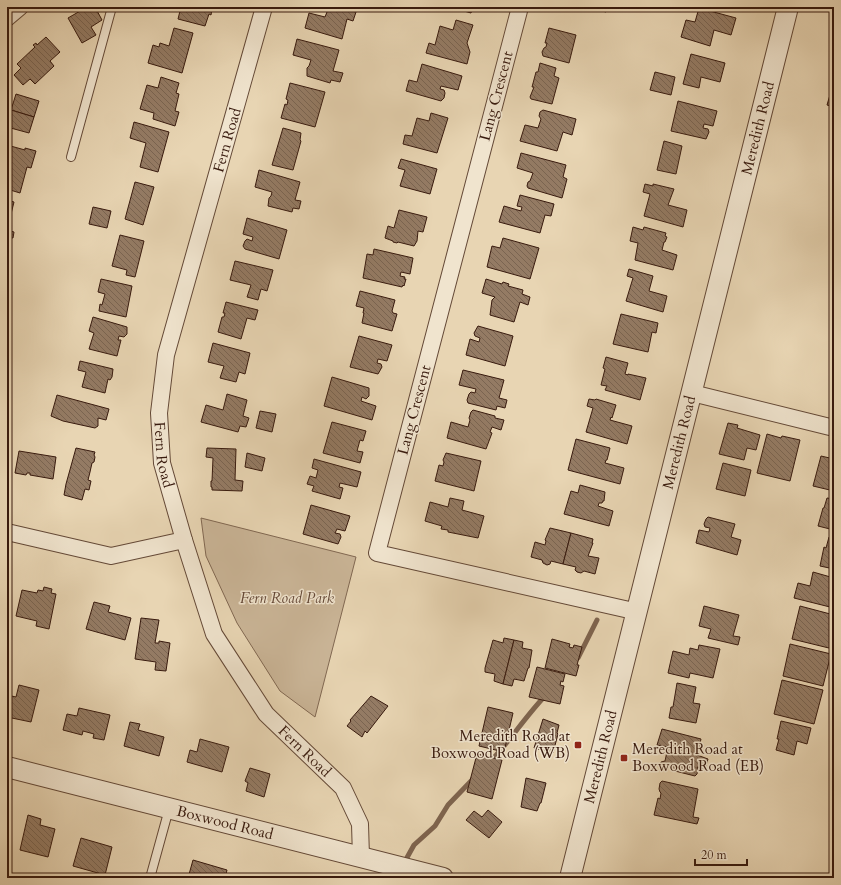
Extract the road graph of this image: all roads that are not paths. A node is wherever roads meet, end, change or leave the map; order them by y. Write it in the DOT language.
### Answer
graph roads {
  1 [pos="20,7"];
  2 [pos="112,7"];
  3 [pos="264,7"];
  4 [pos="520,7"];
  5 [pos="788,7"];
  6 [pos="7,18"];
  7 [pos="71,157"];
  8 [pos="692,393"];
  9 [pos="834,428"];
  10 [pos="7,532"];
  11 [pos="184,540"];
  12 [pos="638,612"];
  13 [pos="7,767"];
  14 [pos="170,808"];
  15 [pos="361,857"];
  16 [pos="408,874"];
  17 [pos="150,878"];
  18 [pos="443,878"];
  19 [pos="570,878"];
  1 -- 6 [label="street"];
  2 -- 7 [label="lane"];
  3 -- 11 [label="street, Fern Road"];
  4 -- 12 [label="street, Lang Crescent"];
  5 -- 8 [label="street, Meredith Road"];
  8 -- 9 [label="street"];
  8 -- 12 [label="street, Meredith Road"];
  10 -- 11 [label="street"];
  11 -- 15 [label="street, Fern Road"];
  12 -- 19 [label="street, Meredith Road"];
  13 -- 14 [label="street, Boxwood Road"];
  14 -- 15 [label="street, Boxwood Road"];
  14 -- 17 [label="lane"];
  15 -- 16 [label="street, Boxwood Road"];
  16 -- 18 [label="street, Boxwood Road"];
}
